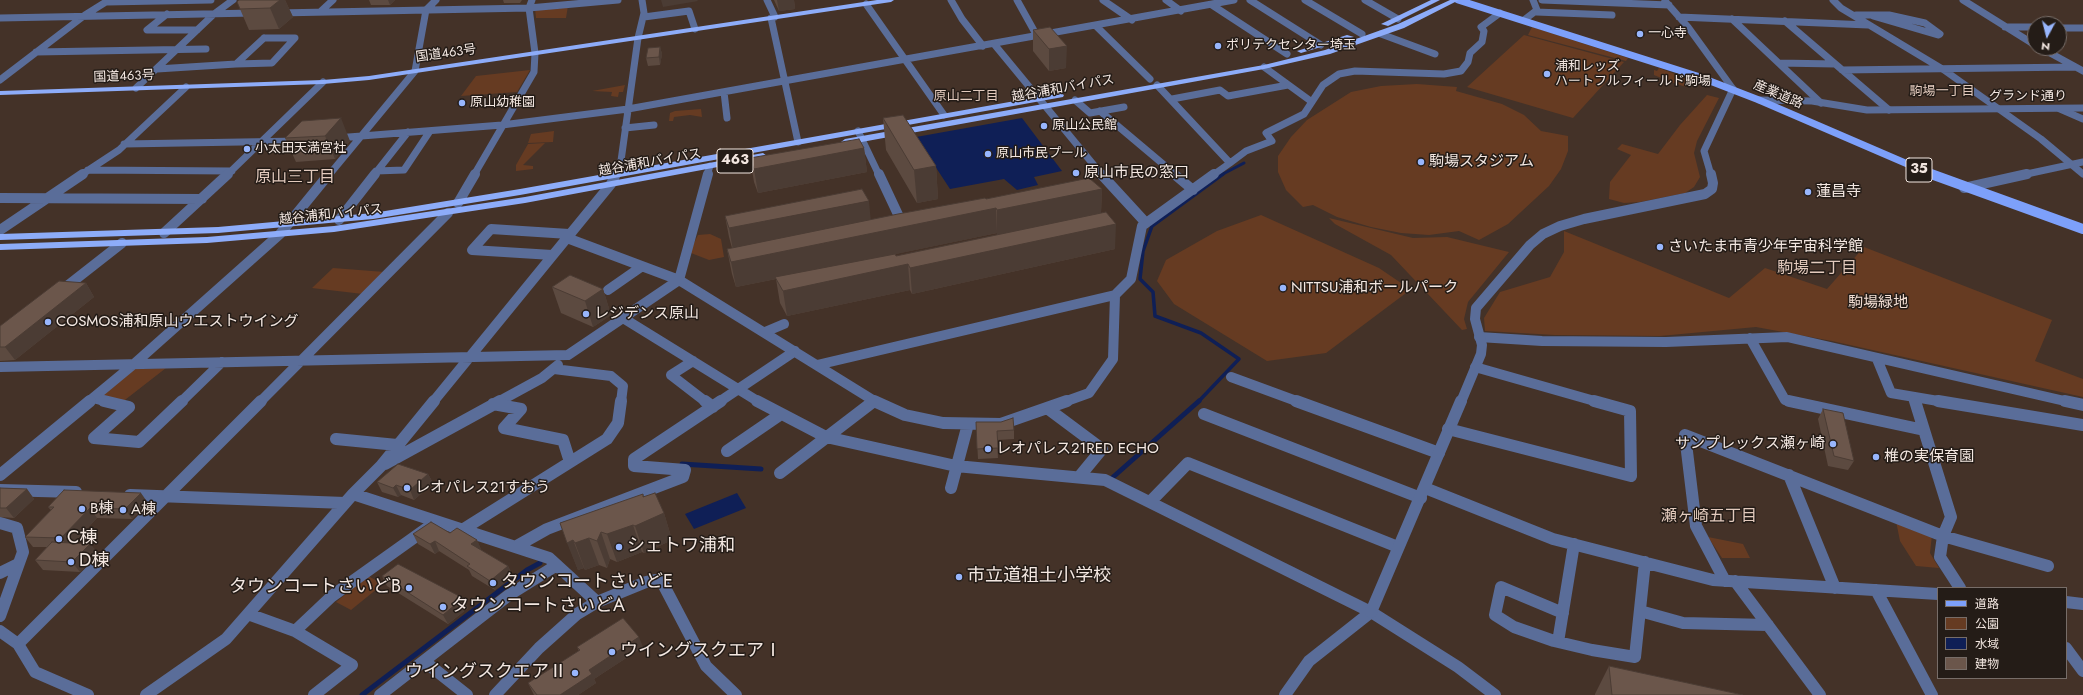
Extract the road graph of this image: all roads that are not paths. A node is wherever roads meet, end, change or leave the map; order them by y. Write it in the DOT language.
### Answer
graph roads {
  1 [pos="210,0"];
  2 [pos="233,0"];
  3 [pos="333,0"];
  4 [pos="436,0"];
  5 [pos="532,0"];
  6 [pos="618,0"];
  7 [pos="642,0"];
  8 [pos="767,0"];
  9 [pos="891,0"];
  10 [pos="951,0"];
  11 [pos="1017,0"];
  12 [pos="1104,0"];
  13 [pos="1166,0"];
  14 [pos="1234,0"];
  15 [pos="1250,0"];
  16 [pos="1305,0"];
  17 [pos="1364,0"];
  18 [pos="1437,0"];
  19 [pos="1457,0"];
  20 [pos="1533,0"];
  21 [pos="1542,0"];
  22 [pos="1833,0"];
  23 [pos="1963,0"];
  24 [pos="108,1"];
  25 [pos="1597,2"];
  26 [pos="1666,2"];
  27 [pos="860,3"];
  28 [pos="1212,4"];
  29 [pos="529,8"];
  30 [pos="96,9"];
  31 [pos="426,10"];
  32 [pos="1181,11"];
  33 [pos="0,12"];
  34 [pos="320,12"];
  35 [pos="1536,12"];
  36 [pos="260,13"];
  37 [pos="267,13"];
  38 [pos="1500,13"];
  39 [pos="167,14"];
  40 [pos="214,14"];
  41 [pos="85,15"];
  42 [pos="1612,15"];
  43 [pos="1854,15"];
  44 [pos="1873,16"];
  45 [pos="644,17"];
  46 [pos="1679,17"];
  47 [pos="0,18"];
  48 [pos="773,18"];
  49 [pos="1398,19"];
  50 [pos="1732,19"];
  51 [pos="1132,20"];
  52 [pos="1524,20"];
  53 [pos="1616,21"];
  54 [pos="1785,21"];
  55 [pos="1870,25"];
  56 [pos="1096,26"];
  57 [pos="2004,27"];
  58 [pos="2027,27"];
  59 [pos="2067,28"];
  60 [pos="2083,28"];
  61 [pos="695,29"];
  62 [pos="197,30"];
  63 [pos="1362,34"];
  64 [pos="1381,34"];
  65 [pos="1037,36"];
  66 [pos="638,38"];
  67 [pos="2027,40"];
  68 [pos="994,44"];
  69 [pos="1321,45"];
  70 [pos="983,46"];
  71 [pos="206,49"];
  72 [pos="176,50"];
  73 [pos="36,52"];
  74 [pos="535,53"];
  75 [pos="1287,54"];
  76 [pos="1435,54"];
  77 [pos="2055,56"];
  78 [pos="905,60"];
  79 [pos="1779,63"];
  80 [pos="236,64"];
  81 [pos="1835,64"];
  82 [pos="1264,66"];
  83 [pos="2075,67"];
  84 [pos="157,69"];
  85 [pos="1842,70"];
  86 [pos="1944,70"];
  87 [pos="415,71"];
  88 [pos="2083,72"];
  89 [pos="0,80"];
  90 [pos="785,81"];
  91 [pos="322,82"];
  92 [pos="1154,82"];
  93 [pos="1288,85"];
  94 [pos="186,87"];
  95 [pos="136,88"];
  96 [pos="1733,89"];
  97 [pos="724,92"];
  98 [pos="0,93"];
  99 [pos="1172,99"];
  100 [pos="1075,100"];
  101 [pos="1759,100"];
  102 [pos="1043,102"];
  103 [pos="1312,102"];
  104 [pos="1821,102"];
  105 [pos="1124,107"];
  106 [pos="628,108"];
  107 [pos="2083,108"];
  108 [pos="1999,109"];
  109 [pos="2060,109"];
  110 [pos="1889,110"];
  111 [pos="1100,111"];
  112 [pos="944,116"];
  113 [pos="727,118"];
  114 [pos="2083,119"];
  115 [pos="654,125"];
  116 [pos="502,126"];
  117 [pos="625,128"];
  118 [pos="430,131"];
  119 [pos="408,132"];
  120 [pos="860,135"];
  121 [pos="362,136"];
  122 [pos="324,139"];
  123 [pos="308,140"];
  124 [pos="798,142"];
  125 [pos="124,144"];
  126 [pos="262,144"];
  127 [pos="2083,162"];
  128 [pos="1230,163"];
  129 [pos="2072,164"];
  130 [pos="710,166"];
  131 [pos="88,170"];
  132 [pos="232,171"];
  133 [pos="376,171"];
  134 [pos="2083,174"];
  135 [pos="613,179"];
  136 [pos="1964,188"];
  137 [pos="1193,190"];
  138 [pos="0,198"];
  139 [pos="48,198"];
  140 [pos="202,199"];
  141 [pos="458,203"];
  142 [pos="448,213"];
  143 [pos="339,220"];
  144 [pos="902,223"];
  145 [pos="1146,223"];
  146 [pos="288,225"];
  147 [pos="2083,229"];
  148 [pos="0,230"];
  149 [pos="164,232"];
  150 [pos="280,234"];
  151 [pos="568,236"];
  152 [pos="0,237"];
  153 [pos="122,243"];
  154 [pos="0,246"];
  155 [pos="552,255"];
  156 [pos="641,267"];
  157 [pos="680,280"];
  158 [pos="608,290"];
  159 [pos="56,295"];
  160 [pos="1115,295"];
  161 [pos="623,318"];
  162 [pos="784,324"];
  163 [pos="765,332"];
  164 [pos="1480,337"];
  165 [pos="1750,338"];
  166 [pos="795,351"];
  167 [pos="568,355"];
  168 [pos="472,356"];
  169 [pos="1877,359"];
  170 [pos="300,361"];
  171 [pos="693,361"];
  172 [pos="222,362"];
  173 [pos="134,364"];
  174 [pos="816,365"];
  175 [pos="5,367"];
  176 [pos="1475,367"];
  177 [pos="554,369"];
  178 [pos="0,376"];
  179 [pos="1231,377"];
  180 [pos="739,390"];
  181 [pos="1914,397"];
  182 [pos="93,398"];
  183 [pos="874,402"];
  184 [pos="493,404"];
  185 [pos="2083,405"];
  186 [pos="713,407"];
  187 [pos="1046,408"];
  188 [pos="781,414"];
  189 [pos="1204,414"];
  190 [pos="968,424"];
  191 [pos="2083,425"];
  192 [pos="1448,429"];
  193 [pos="1924,430"];
  194 [pos="826,437"];
  195 [pos="336,439"];
  196 [pos="397,445"];
  197 [pos="728,451"];
  198 [pos="1439,453"];
  199 [pos="570,462"];
  200 [pos="381,466"];
  201 [pos="956,466"];
  202 [pos="780,473"];
  203 [pos="0,475"];
  204 [pos="1789,475"];
  205 [pos="1079,478"];
  206 [pos="951,488"];
  207 [pos="0,490"];
  208 [pos="87,493"];
  209 [pos="1423,493"];
  210 [pos="118,495"];
  211 [pos="163,497"];
  212 [pos="349,499"];
  213 [pos="1150,502"];
  214 [pos="436,522"];
  215 [pos="2,526"];
  216 [pos="462,530"];
  217 [pos="1943,536"];
  218 [pos="1574,544"];
  219 [pos="515,547"];
  220 [pos="1398,547"];
  221 [pos="1645,562"];
  222 [pos="18,564"];
  223 [pos="557,565"];
  224 [pos="2048,566"];
  225 [pos="0,573"];
  226 [pos="1730,581"];
  227 [pos="1959,587"];
  228 [pos="1835,588"];
  229 [pos="1876,590"];
  230 [pos="1937,594"];
  231 [pos="597,602"];
  232 [pos="2067,602"];
  233 [pos="2083,604"];
  234 [pos="1640,611"];
  235 [pos="1371,612"];
  236 [pos="1563,612"];
  237 [pos="248,614"];
  238 [pos="0,616"];
  239 [pos="1768,625"];
  240 [pos="0,631"];
  241 [pos="295,631"];
  242 [pos="1558,642"];
  243 [pos="18,644"];
  244 [pos="2067,649"];
  245 [pos="424,661"];
  246 [pos="2083,670"];
  247 [pos="88,695"];
  248 [pos="146,695"];
  249 [pos="314,695"];
  250 [pos="380,695"];
  251 [pos="467,695"];
  252 [pos="495,695"];
  253 [pos="736,695"];
  254 [pos="1285,695"];
  255 [pos="1495,695"];
  256 [pos="1820,695"];
  257 [pos="1932,695"];
  1 -- 24 [label="street"];
  2 -- 40 [label="street"];
  3 -- 34 [label="street"];
  4 -- 31 [label="street"];
  5 -- 29 [label="street"];
  6 -- 29 [label="street"];
  7 -- 45 [label="street"];
  8 -- 48 [label="street"];
  9 -- 27 [label="highway, 国道463号"];
  10 -- 70 [label="street"];
  11 -- 65 [label="street"];
  12 -- 51 [label="street"];
  13 -- 32 [label="street"];
  14 -- 28 [label="street"];
  15 -- 69 [label="street"];
  16 -- 63 [label="street"];
  17 -- 49 [label="street"];
  18 -- 49 [label="highway, 越谷浦和バイパス / 463"];
  19 -- 38 [label="main road, 産業道路 / 35"];
  19 -- 64 [label="highway, 越谷浦和バイパス / 463"];
  20 -- 35 [label="street"];
  21 -- 25 [label="street"];
  22 -- 43 [label="street"];
  23 -- 57 [label="street"];
  24 -- 30 [label="street"];
  25 -- 26 [label="street"];
  25 -- 42 [label="street"];
  26 -- 46 [label="street"];
  27 -- 48 [label="highway, 国道463号"];
  27 -- 78 [label="street"];
  28 -- 32 [label="street"];
  28 -- 75 [label="street"];
  29 -- 31 [label="street"];
  29 -- 74 [label="street"];
  30 -- 33 [label="street"];
  30 -- 41 [label="street"];
  31 -- 34 [label="street"];
  31 -- 87 [label="street"];
  32 -- 51 [label="street"];
  34 -- 37 [label="street"];
  35 -- 42 [label="street"];
  35 -- 52 [label="street"];
  36 -- 40 [label="street"];
  38 -- 52 [label="main road, 産業道路 / 35"];
  38 -- 103 [label="street"];
  39 -- 40 [label="street"];
  39 -- 41 [label="street"];
  39 -- 62 [label="street"];
  40 -- 62 [label="street"];
  41 -- 47 [label="street"];
  41 -- 73 [label="street"];
  42 -- 53 [label="street"];
  43 -- 44 [label="street"];
  43 -- 55 [label="street"];
  44 -- 44 [label="street"];
  45 -- 61 [label="street"];
  45 -- 66 [label="street"];
  46 -- 50 [label="street"];
  46 -- 96 [label="street"];
  48 -- 61 [label="highway, 国道463号"];
  48 -- 90 [label="street"];
  49 -- 63 [label="highway, 越谷浦和バイパス / 463"];
  50 -- 54 [label="street"];
  50 -- 79 [label="street"];
  51 -- 56 [label="street"];
  52 -- 96 [label="main road, 産業道路 / 35"];
  54 -- 55 [label="street"];
  54 -- 81 [label="street"];
  55 -- 86 [label="street"];
  56 -- 65 [label="street"];
  56 -- 92 [label="street"];
  57 -- 58 [label="street"];
  57 -- 67 [label="street"];
  59 -- 60 [label="street"];
  61 -- 66 [label="highway, 国道463号"];
  62 -- 72 [label="street"];
  63 -- 69 [label="highway, 越谷浦和バイパス / 463"];
  64 -- 76 [label="street"];
  64 -- 82 [label="highway, 越谷浦和バイパス / 463"];
  65 -- 68 [label="street"];
  66 -- 74 [label="highway, 国道463号"];
  66 -- 106 [label="street"];
  68 -- 70 [label="street"];
  68 -- 102 [label="street"];
  69 -- 75 [label="highway, 越谷浦和バイパス / 463"];
  70 -- 78 [label="street"];
  71 -- 72 [label="street"];
  72 -- 73 [label="street"];
  72 -- 84 [label="street"];
  73 -- 89 [label="street"];
  74 -- 87 [label="highway, 国道463号"];
  74 -- 116 [label="street"];
  75 -- 92 [label="highway, 越谷浦和バイパス / 463"];
  77 -- 83 [label="street"];
  78 -- 90 [label="street"];
  78 -- 112 [label="street"];
  79 -- 81 [label="street"];
  79 -- 104 [label="street"];
  80 -- 80 [label="street"];
  80 -- 84 [label="street"];
  81 -- 85 [label="street"];
  82 -- 92 [label="highway, 越谷浦和バイパス / 463"];
  82 -- 93 [label="street"];
  83 -- 86 [label="street"];
  83 -- 88 [label="street"];
  84 -- 95 [label="street"];
  85 -- 86 [label="street"];
  85 -- 110 [label="street"];
  86 -- 108 [label="street"];
  87 -- 91 [label="highway, 国道463号"];
  87 -- 121 [label="street"];
  90 -- 97 [label="street"];
  90 -- 124 [label="street"];
  91 -- 94 [label="highway, 国道463号"];
  91 -- 126 [label="street"];
  92 -- 99 [label="street"];
  92 -- 100 [label="highway, 越谷浦和バイパス / 463"];
  92 -- 102 [label="highway, 越谷浦和バイパス / 463"];
  93 -- 99 [label="street"];
  93 -- 103 [label="street"];
  94 -- 95 [label="highway, 国道463号"];
  94 -- 125 [label="street"];
  95 -- 98 [label="highway, 国道463号"];
  96 -- 101 [label="main road, 産業道路 / 35"];
  96 -- 164 [label="street"];
  97 -- 106 [label="street"];
  97 -- 113 [label="street"];
  99 -- 128 [label="street"];
  100 -- 102 [label="highway, 越谷浦和バイパス / 463"];
  100 -- 111 [label="street"];
  101 -- 104 [label="street, グランド通り"];
  101 -- 136 [label="main road, 産業道路 / 35"];
  102 -- 112 [label="highway, 越谷浦和バイパス / 463"];
  102 -- 120 [label="highway, 越谷浦和バイパス / 463"];
  102 -- 145 [label="street"];
  103 -- 128 [label="street"];
  104 -- 110 [label="street, グランド通り"];
  105 -- 111 [label="street"];
  106 -- 116 [label="street"];
  106 -- 117 [label="street"];
  107 -- 109 [label="street, グランド通り"];
  108 -- 109 [label="street, グランド通り"];
  108 -- 110 [label="street, グランド通り"];
  108 -- 129 [label="street"];
  109 -- 114 [label="street"];
  111 -- 137 [label="street"];
  112 -- 120 [label="highway, 越谷浦和バイパス / 463"];
  115 -- 117 [label="street"];
  116 -- 118 [label="street"];
  116 -- 141 [label="street"];
  117 -- 135 [label="street"];
  118 -- 119 [label="street"];
  118 -- 133 [label="street"];
  119 -- 121 [label="street"];
  119 -- 133 [label="street"];
  120 -- 124 [label="highway, 越谷浦和バイパス / 463"];
  120 -- 130 [label="highway, 越谷浦和バイパス / 463"];
  120 -- 144 [label="street"];
  121 -- 122 [label="street"];
  121 -- 146 [label="street"];
  123 -- 126 [label="street"];
  124 -- 135 [label="highway, 越谷浦和バイパス / 463"];
  125 -- 126 [label="street"];
  125 -- 131 [label="street"];
  126 -- 132 [label="street"];
  127 -- 129 [label="street"];
  128 -- 137 [label="street"];
  129 -- 134 [label="street"];
  129 -- 136 [label="street"];
  130 -- 135 [label="highway, 越谷浦和バイパス / 463"];
  130 -- 157 [label="street"];
  131 -- 132 [label="street"];
  131 -- 139 [label="street"];
  132 -- 140 [label="street"];
  133 -- 143 [label="street"];
  135 -- 141 [label="highway, 越谷浦和バイパス / 463"];
  135 -- 142 [label="highway, 越谷浦和バイパス / 463"];
  135 -- 151 [label="street"];
  136 -- 147 [label="main road, 産業道路 / 35"];
  137 -- 145 [label="street"];
  138 -- 139 [label="street"];
  139 -- 140 [label="street"];
  139 -- 148 [label="street"];
  140 -- 149 [label="street"];
  141 -- 143 [label="highway, 越谷浦和バイパス / 463"];
  142 -- 150 [label="highway, 越谷浦和バイパス / 463"];
  142 -- 170 [label="street"];
  143 -- 146 [label="highway, 越谷浦和バイパス / 463"];
  145 -- 160 [label="street"];
  146 -- 149 [label="highway, 越谷浦和バイパス / 463"];
  146 -- 150 [label="street"];
  149 -- 152 [label="highway, 越谷浦和バイパス / 463"];
  150 -- 153 [label="highway, 越谷浦和バイパス / 463"];
  150 -- 173 [label="street"];
  151 -- 155 [label="street"];
  151 -- 155 [label="street"];
  151 -- 156 [label="street"];
  153 -- 154 [label="highway, 越谷浦和バイパス / 463"];
  153 -- 159 [label="street"];
  155 -- 168 [label="street"];
  156 -- 157 [label="street"];
  156 -- 158 [label="street"];
  157 -- 161 [label="street"];
  157 -- 163 [label="street"];
  160 -- 174 [label="street"];
  160 -- 187 [label="street"];
  161 -- 167 [label="street"];
  161 -- 171 [label="street"];
  162 -- 163 [label="street"];
  163 -- 166 [label="street"];
  164 -- 165 [label="street"];
  164 -- 176 [label="street"];
  165 -- 169 [label="street"];
  165 -- 193 [label="street"];
  166 -- 174 [label="street"];
  166 -- 180 [label="street"];
  167 -- 168 [label="street"];
  167 -- 177 [label="street"];
  168 -- 170 [label="street"];
  168 -- 196 [label="street"];
  169 -- 181 [label="street"];
  169 -- 185 [label="street"];
  170 -- 172 [label="street"];
  170 -- 211 [label="street"];
  171 -- 180 [label="street"];
  171 -- 186 [label="street"];
  172 -- 173 [label="street"];
  172 -- 182 [label="street"];
  173 -- 175 [label="street"];
  173 -- 182 [label="street"];
  174 -- 183 [label="street"];
  175 -- 178 [label="street"];
  176 -- 192 [label="street"];
  176 -- 192 [label="street"];
  177 -- 184 [label="street"];
  177 -- 199 [label="street"];
  179 -- 198 [label="street"];
  180 -- 186 [label="street"];
  180 -- 188 [label="street"];
  181 -- 191 [label="street"];
  181 -- 193 [label="street"];
  182 -- 203 [label="street"];
  183 -- 190 [label="street"];
  183 -- 194 [label="street"];
  184 -- 199 [label="street"];
  184 -- 200 [label="street"];
  186 -- 219 [label="street"];
  187 -- 190 [label="street"];
  187 -- 205 [label="street"];
  188 -- 194 [label="street"];
  188 -- 197 [label="street"];
  189 -- 209 [label="street"];
  190 -- 201 [label="street"];
  192 -- 198 [label="street"];
  193 -- 217 [label="street"];
  194 -- 201 [label="street"];
  194 -- 202 [label="street"];
  195 -- 196 [label="street"];
  196 -- 200 [label="street"];
  198 -- 209 [label="street"];
  199 -- 216 [label="street"];
  200 -- 212 [label="street"];
  201 -- 205 [label="street"];
  201 -- 206 [label="street"];
  204 -- 217 [label="street"];
  204 -- 226 [label="street"];
  204 -- 228 [label="street"];
  205 -- 213 [label="street"];
  207 -- 208 [label="street"];
  209 -- 218 [label="street"];
  209 -- 220 [label="street"];
  210 -- 211 [label="street"];
  211 -- 212 [label="street"];
  211 -- 243 [label="street"];
  212 -- 214 [label="street"];
  212 -- 237 [label="street"];
  213 -- 220 [label="street"];
  213 -- 235 [label="street"];
  214 -- 216 [label="street"];
  214 -- 241 [label="street"];
  215 -- 222 [label="street"];
  216 -- 219 [label="street"];
  217 -- 224 [label="street"];
  217 -- 227 [label="street"];
  218 -- 221 [label="street"];
  218 -- 236 [label="street"];
  219 -- 223 [label="street"];
  220 -- 235 [label="street"];
  221 -- 226 [label="street"];
  221 -- 234 [label="street"];
  222 -- 225 [label="street"];
  222 -- 238 [label="street"];
  223 -- 231 [label="street"];
  223 -- 245 [label="street"];
  226 -- 228 [label="street"];
  226 -- 239 [label="street"];
  228 -- 229 [label="street"];
  229 -- 230 [label="street"];
  229 -- 257 [label="street"];
  231 -- 252 [label="street"];
  231 -- 253 [label="street"];
  232 -- 233 [label="street"];
  234 -- 239 [label="street"];
  234 -- 242 [label="street"];
  235 -- 254 [label="street"];
  235 -- 255 [label="street"];
  236 -- 242 [label="street"];
  236 -- 242 [label="street"];
  237 -- 241 [label="street"];
  237 -- 248 [label="street"];
  239 -- 256 [label="street"];
  240 -- 243 [label="street"];
  241 -- 249 [label="street"];
  243 -- 247 [label="street"];
  244 -- 246 [label="street"];
  245 -- 250 [label="street"];
  245 -- 251 [label="street"];
}
